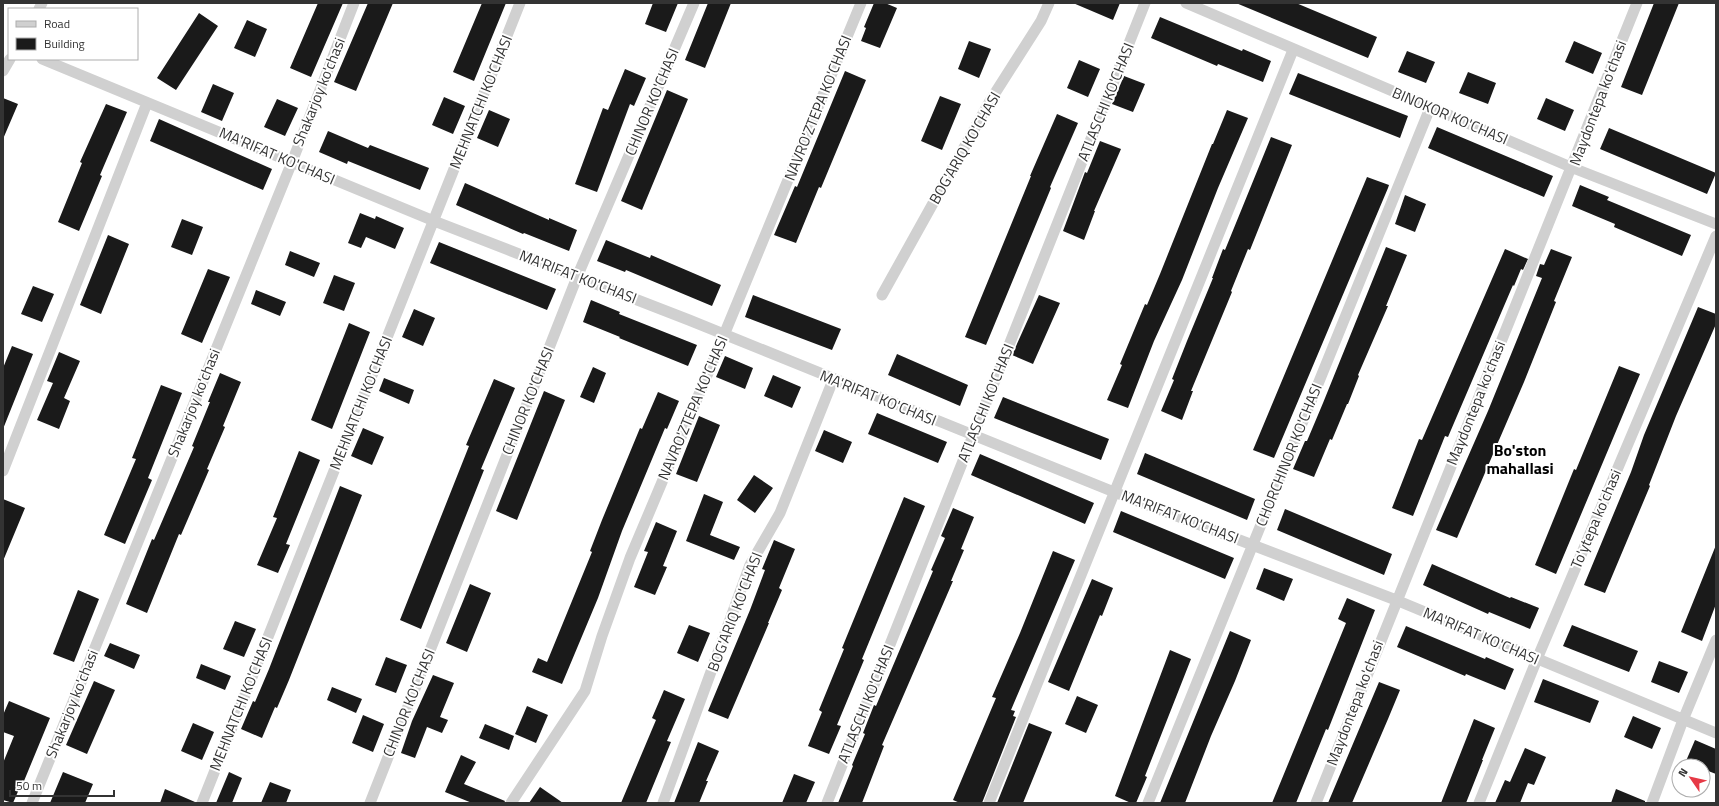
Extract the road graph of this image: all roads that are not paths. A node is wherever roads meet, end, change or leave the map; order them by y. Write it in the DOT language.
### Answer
graph roads {
  1 [pos="354,3"];
  2 [pos="520,3"];
  3 [pos="694,3"];
  4 [pos="861,3"];
  5 [pos="1049,3"];
  6 [pos="1145,3"];
  7 [pos="1186,3"];
  8 [pos="1637,3"];
  9 [pos="1292,50"];
  10 [pos="9,60"];
  11 [pos="44,60"];
  12 [pos="3,71"];
  13 [pos="146,102"];
  14 [pos="1430,108"];
  15 [pos="292,162"];
  16 [pos="1572,168"];
  17 [pos="434,221"];
  18 [pos="1716,224"];
  19 [pos="1716,236"];
  20 [pos="577,277"];
  21 [pos="882,295"];
  22 [pos="724,335"];
  23 [pos="833,380"];
  24 [pos="973,436"];
  25 [pos="3,471"];
  26 [pos="1114,492"];
  27 [pos="1252,546"];
  28 [pos="1396,600"];
  29 [pos="1716,640"];
  30 [pos="1537,659"];
  31 [pos="1683,720"];
  32 [pos="1716,733"];
  33 [pos="32,803"];
  34 [pos="202,803"];
  35 [pos="370,803"];
  36 [pos="511,803"];
  37 [pos="663,803"];
  38 [pos="827,803"];
  39 [pos="989,803"];
  40 [pos="1148,803"];
  41 [pos="1316,803"];
  42 [pos="1479,803"];
  43 [pos="1652,803"];
  1 -- 15 [label="street, Shakarjoy ko'chasi"];
  2 -- 17 [label="street, MEHNATCHI KO'CHASI"];
  3 -- 20 [label="street, CHINOR KO'CHASI"];
  4 -- 22 [label="street, NAVRO'ZTEPA KO'CHASI"];
  5 -- 21 [label="street, BOG'ARIQ KO'CHASI"];
  6 -- 24 [label="street, ATLASCHI KO'CHASI"];
  7 -- 9 [label="street, BINOKOR KO'CHASI"];
  8 -- 16 [label="street, Maydontepa ko'chasi"];
  9 -- 14 [label="street, BINOKOR KO'CHASI"];
  9 -- 26 [label="street"];
  10 -- 12 [label="street"];
  11 -- 13 [label="street, MA'RIFAT KO'CHASI"];
  13 -- 15 [label="street, MA'RIFAT KO'CHASI"];
  13 -- 25 [label="street"];
  14 -- 16 [label="street, BINOKOR KO'CHASI"];
  14 -- 27 [label="street, CHORCHINOR KO'CHASI"];
  15 -- 17 [label="street, MA'RIFAT KO'CHASI"];
  15 -- 33 [label="street, Shakarjoy ko'chasi"];
  16 -- 18 [label="street, BINOKOR KO'CHASI"];
  16 -- 28 [label="street, Maydontepa ko'chasi"];
  17 -- 20 [label="street, MA'RIFAT KO'CHASI"];
  17 -- 34 [label="street, MEHNATCHI KO'CHASI"];
  19 -- 30 [label="street, To'ytepa ko'chasi"];
  20 -- 22 [label="street, MA'RIFAT KO'CHASI"];
  20 -- 35 [label="street, CHINOR KO'CHASI"];
  22 -- 23 [label="street, MA'RIFAT KO'CHASI"];
  22 -- 36 [label="street, NAVRO'ZTEPA KO'CHASI"];
  23 -- 24 [label="street, MA'RIFAT KO'CHASI"];
  23 -- 37 [label="street, BOG'ARIQ KO'CHASI"];
  24 -- 26 [label="street, MA'RIFAT KO'CHASI"];
  24 -- 38 [label="street, ATLASCHI KO'CHASI"];
  26 -- 27 [label="street, MA'RIFAT KO'CHASI"];
  26 -- 39 [label="street"];
  27 -- 28 [label="street, MA'RIFAT KO'CHASI"];
  27 -- 40 [label="street, CHORCHINOR KO'CHASI"];
  28 -- 30 [label="street, MA'RIFAT KO'CHASI"];
  28 -- 41 [label="street, Maydontepa ko'chasi"];
  29 -- 31 [label="street"];
  30 -- 31 [label="street, MA'RIFAT KO'CHASI"];
  30 -- 42 [label="street, To'ytepa ko'chasi"];
  31 -- 32 [label="street, MA'RIFAT KO'CHASI"];
  31 -- 43 [label="street"];
}
